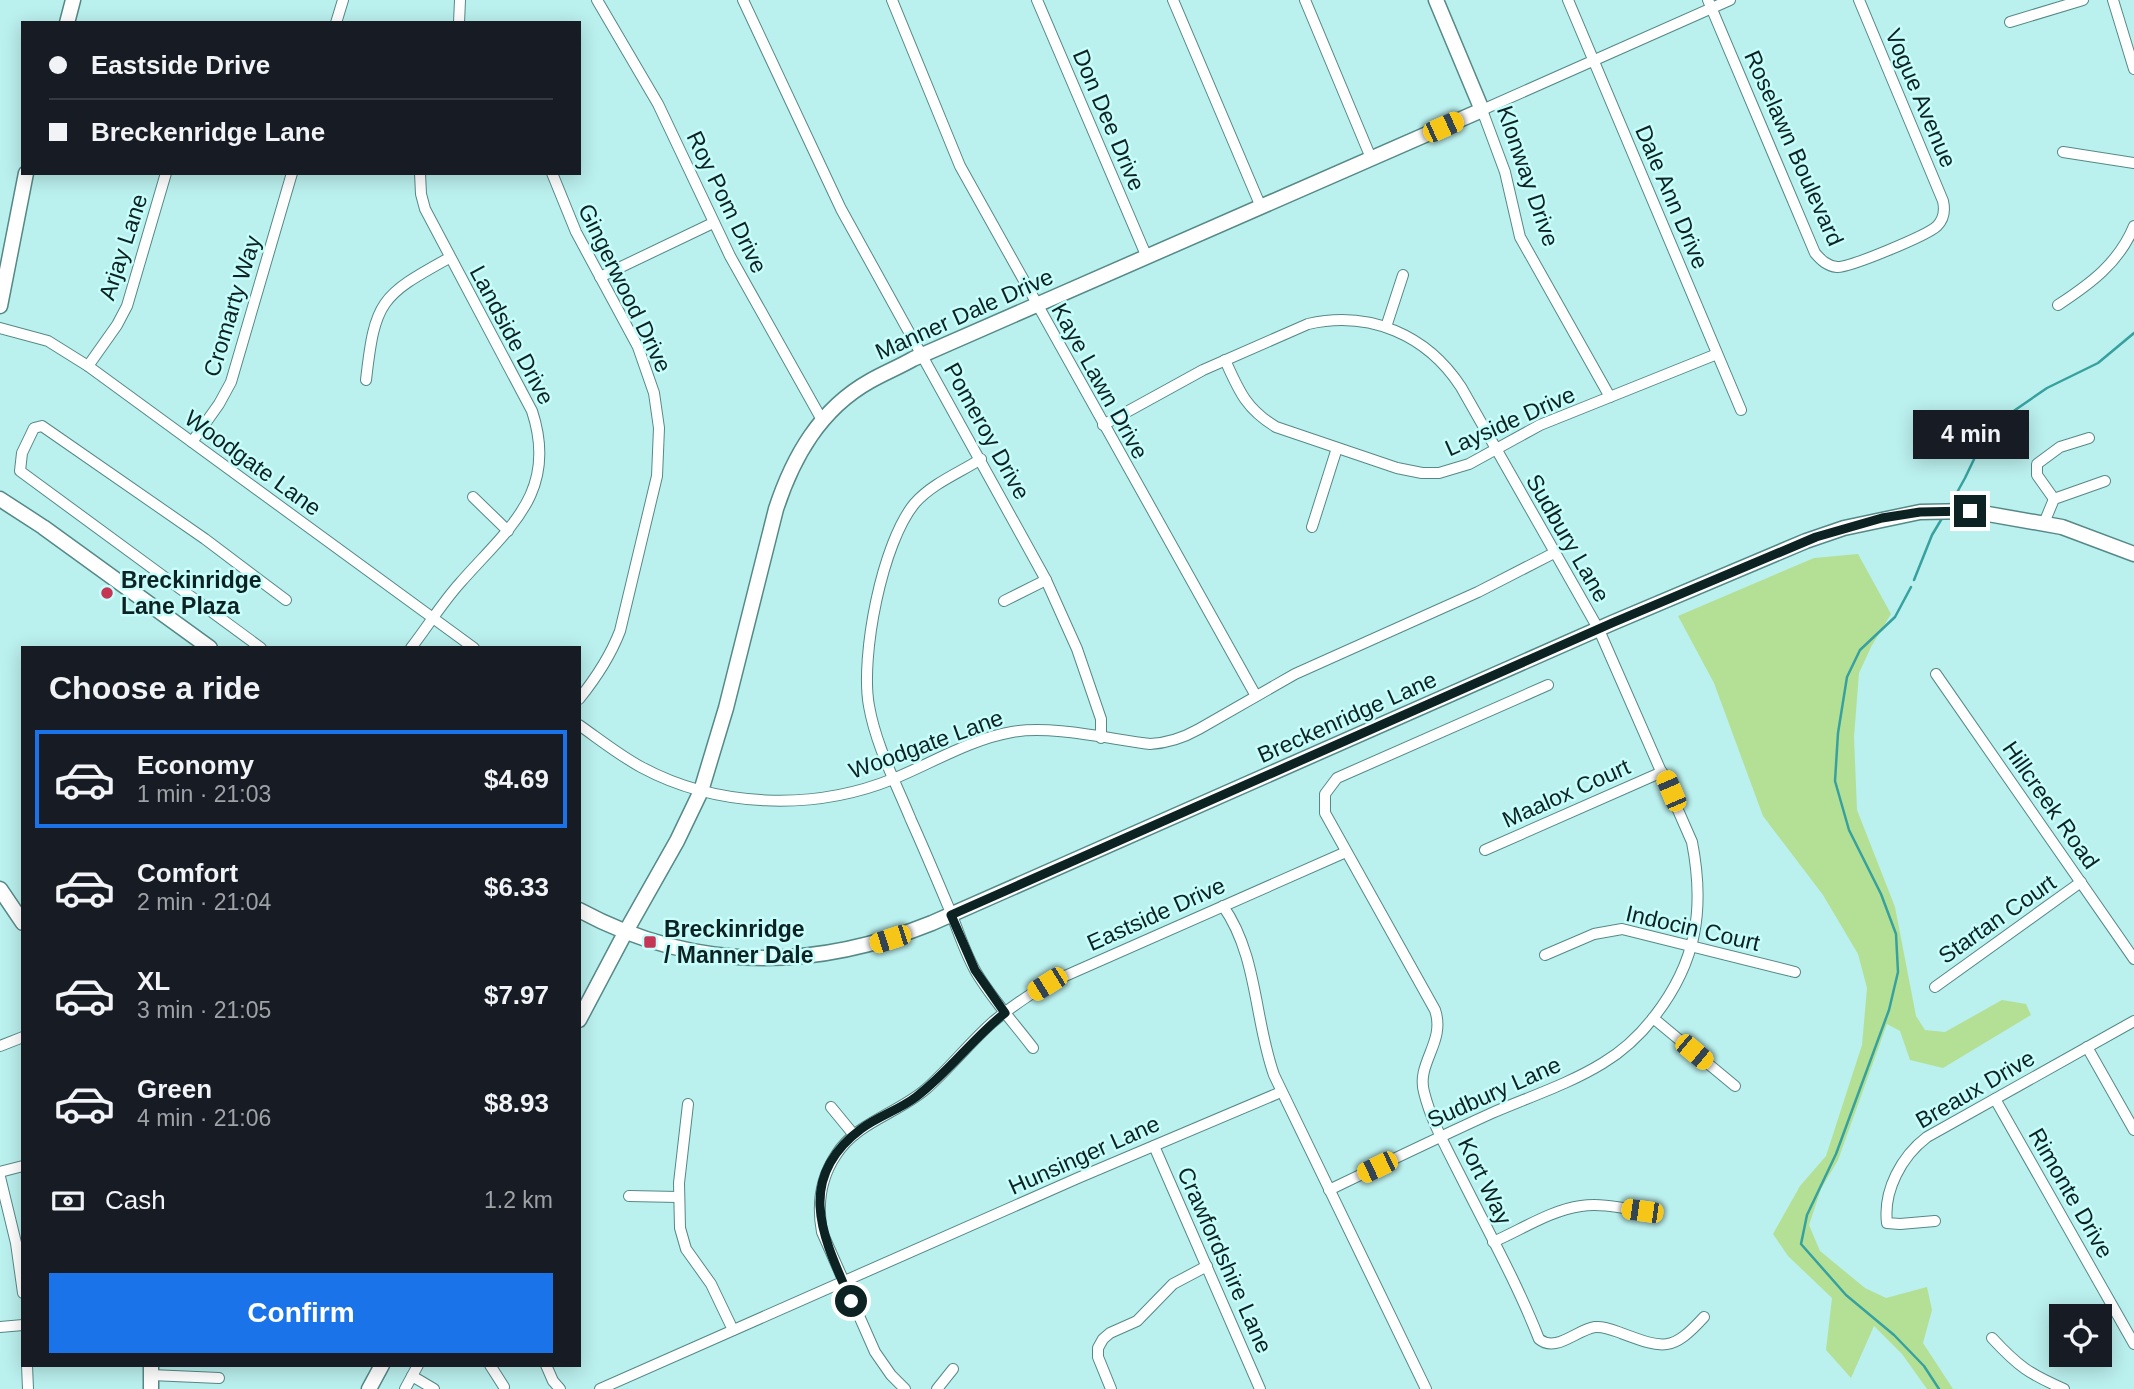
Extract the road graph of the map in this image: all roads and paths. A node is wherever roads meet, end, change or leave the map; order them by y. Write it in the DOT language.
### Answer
graph roads {
  1 [pos="73,0"];
  2 [pos="342,0"];
  3 [pos="460,0"];
  4 [pos="597,0"];
  5 [pos="743,0"];
  6 [pos="892,0"];
  7 [pos="1037,0"];
  8 [pos="1173,0"];
  9 [pos="1305,0"];
  10 [pos="1436,0"];
  11 [pos="1568,0"];
  12 [pos="1730,0"];
  13 [pos="1859,0"];
  14 [pos="2083,0"];
  15 [pos="2113,0"];
  16 [pos="1710,4"];
  17 [pos="68,21"];
  18 [pos="337,21"];
  19 [pos="459,21"];
  20 [pos="2010,22"];
  21 [pos="1593,61"];
  22 [pos="2134,69"];
  23 [pos="1482,110"];
  24 [pos="2063,152"];
  25 [pos="1371,158"];
  26 [pos="2134,163"];
  27 [pos="26,175"];
  28 [pos="165,175"];
  29 [pos="291,175"];
  30 [pos="420,175"];
  31 [pos="553,175"];
  32 [pos="1261,207"];
  33 [pos="1944,212"];
  34 [pos="713,223"];
  35 [pos="2134,226"];
  36 [pos="1146,255"];
  37 [pos="449,258"];
  38 [pos="1403,275"];
  39 [pos="600,277"];
  40 [pos="0,306"];
  41 [pos="1036,306"];
  42 [pos="2058,306"];
  43 [pos="1386,327"];
  44 [pos="0,328"];
  45 [pos="1717,354"];
  46 [pos="923,355"];
  47 [pos="1225,360"];
  48 [pos="88,366"];
  49 [pos="366,380"];
  50 [pos="1610,397"];
  51 [pos="1741,410"];
  52 [pos="822,420"];
  53 [pos="1103,425"];
  54 [pos="2088,438"];
  55 [pos="192,442"];
  56 [pos="1337,448"];
  57 [pos="1496,449"];
  58 [pos="981,459"];
  59 [pos="2105,481"];
  60 [pos="473,497"];
  61 [pos="0,499"];
  62 [pos="2054,499"];
  63 [pos="2044,523"];
  64 [pos="1312,527"];
  65 [pos="508,531"];
  66 [pos="1554,553"];
  67 [pos="2134,554"];
  68 [pos="1046,580"];
  69 [pos="286,600"];
  70 [pos="1004,601"];
  71 [pos="434,618"];
  72 [pos="1599,630"];
  73 [pos="207,646"];
  74 [pos="258,646"];
  75 [pos="413,646"];
  76 [pos="471,646"];
  77 [pos="1936,674"];
  78 [pos="1548,685"];
  79 [pos="1256,696"];
  80 [pos="581,697"];
  81 [pos="581,726"];
  82 [pos="1101,738"];
  83 [pos="1662,772"];
  84 [pos="894,779"];
  85 [pos="701,791"];
  86 [pos="1485,850"];
  87 [pos="1346,852"];
  88 [pos="2081,882"];
  89 [pos="0,889"];
  90 [pos="1223,906"];
  91 [pos="581,911"];
  92 [pos="951,915"];
  93 [pos="21,920"];
  94 [pos="625,933"];
  95 [pos="1692,945"];
  96 [pos="1545,955"];
  97 [pos="2134,959"];
  98 [pos="1795,972"];
  99 [pos="1935,987"];
  100 [pos="1005,1013"];
  101 [pos="581,1016"];
  102 [pos="1653,1018"];
  103 [pos="2134,1021"];
  104 [pos="21,1038"];
  105 [pos="0,1045"];
  106 [pos="2087,1047"];
  107 [pos="1033,1048"];
  108 [pos="1735,1086"];
  109 [pos="1281,1092"];
  110 [pos="1995,1099"];
  111 [pos="688,1104"];
  112 [pos="831,1107"];
  113 [pos="2134,1130"];
  114 [pos="854,1135"];
  115 [pos="1442,1136"];
  116 [pos="1154,1146"];
  117 [pos="21,1167"];
  118 [pos="0,1174"];
  119 [pos="1329,1191"];
  120 [pos="629,1196"];
  121 [pos="678,1197"];
  122 [pos="1642,1211"];
  123 [pos="1935,1221"];
  124 [pos="1493,1242"];
  125 [pos="1207,1266"];
  126 [pos="21,1279"];
  127 [pos="843,1283"];
  128 [pos="1704,1317"];
  129 [pos="21,1325"];
  130 [pos="0,1327"];
  131 [pos="733,1330"];
  132 [pos="1992,1338"];
  133 [pos="2134,1344"];
  134 [pos="27,1367"];
  135 [pos="381,1367"];
  136 [pos="417,1367"];
  137 [pos="491,1367"];
  138 [pos="547,1367"];
  139 [pos="953,1369"];
  140 [pos="151,1376"];
  141 [pos="412,1376"];
  142 [pos="219,1378"];
  143 [pos="504,1387"];
  144 [pos="28,1389"];
  145 [pos="369,1389"];
  146 [pos="405,1389"];
  147 [pos="434,1389"];
  148 [pos="560,1389"];
  149 [pos="600,1389"];
  150 [pos="905,1389"];
  151 [pos="937,1389"];
  152 [pos="1111,1389"];
  153 [pos="1261,1389"];
  154 [pos="1426,1389"];
  155 [pos="2064,1389"];
  1 -- 17 [label="main road"];
  2 -- 18 [label="street"];
  3 -- 19 [label="street"];
  4 -- 34 [label="street, Roy Pom Drive"];
  5 -- 46 [label="street, Pomeroy Drive"];
  6 -- 41 [label="street, Kaye Lawn Drive"];
  7 -- 36 [label="street, Don Dee Drive"];
  8 -- 32 [label="street"];
  9 -- 25 [label="street"];
  10 -- 23 [label="main road, Klonway Drive"];
  11 -- 21 [label="street, Dale Ann Drive"];
  12 -- 16 [label="street, Manner Dale Drive"];
  13 -- 33 [label="street, Vogue Avenue"];
  14 -- 20 [label="street"];
  15 -- 22 [label="street"];
  16 -- 21 [label="street, Manner Dale Drive"];
  16 -- 33 [label="street, Roselawn Boulevard"];
  21 -- 23 [label="street, Manner Dale Drive"];
  21 -- 45 [label="street, Dale Ann Drive"];
  23 -- 25 [label="main road, Manner Dale Drive"];
  23 -- 50 [label="street, Klonway Drive"];
  24 -- 26 [label="street"];
  25 -- 32 [label="main road, Manner Dale Drive"];
  27 -- 40 [label="main road"];
  28 -- 48 [label="street, Arjay Lane"];
  29 -- 55 [label="street, Cromarty Way"];
  30 -- 37 [label="street, Landside Drive"];
  31 -- 39 [label="street, Gingerwood Drive"];
  32 -- 36 [label="main road, Manner Dale Drive"];
  34 -- 39 [label="street"];
  34 -- 52 [label="street, Roy Pom Drive"];
  35 -- 42 [label="street"];
  36 -- 41 [label="main road, Manner Dale Drive"];
  37 -- 49 [label="street"];
  37 -- 65 [label="street, Landside Drive"];
  38 -- 43 [label="street"];
  39 -- 80 [label="street, Gingerwood Drive"];
  41 -- 46 [label="main road, Manner Dale Drive"];
  41 -- 53 [label="street, Kaye Lawn Drive"];
  43 -- 47 [label="street, Sudbury Lane"];
  43 -- 57 [label="street, Sudbury Lane"];
  44 -- 48 [label="street, Woodgate Lane"];
  45 -- 50 [label="street, Layside Drive"];
  45 -- 51 [label="street, Dale Ann Drive"];
  46 -- 52 [label="main road, Manner Dale Drive"];
  46 -- 58 [label="street, Pomeroy Drive"];
  47 -- 53 [label="street, Sudbury Lane"];
  47 -- 56 [label="street, Layside Drive"];
  48 -- 55 [label="street, Woodgate Lane"];
  50 -- 57 [label="street, Layside Drive"];
  52 -- 85 [label="main road, Manner Dale Drive"];
  53 -- 79 [label="street, Kaye Lawn Drive"];
  54 -- 62 [label="street"];
  55 -- 71 [label="street, Woodgate Lane"];
  56 -- 57 [label="street, Layside Drive"];
  56 -- 64 [label="street"];
  57 -- 66 [label="street, Sudbury Lane"];
  58 -- 68 [label="street, Pomeroy Drive"];
  58 -- 84 [label="street"];
  59 -- 62 [label="street"];
  60 -- 65 [label="street"];
  61 -- 73 [label="main road"];
  62 -- 63 [label="street"];
  63 -- 67 [label="main road, Breckenridge Lane"];
  63 -- 72 [label="main road, Breckenridge Lane"];
  65 -- 71 [label="street, Landside Drive"];
  66 -- 72 [label="street, Sudbury Lane"];
  66 -- 79 [label="street, Woodgate Lane"];
  68 -- 70 [label="street"];
  68 -- 82 [label="street, Pomeroy Drive"];
  69 -- 74 [label="street"];
  71 -- 75 [label="street, Landside Drive"];
  71 -- 76 [label="street, Woodgate Lane"];
  72 -- 83 [label="street, Sudbury Lane"];
  72 -- 92 [label="main road, Breckenridge Lane"];
  77 -- 88 [label="street, Hillcreek Road"];
  78 -- 87 [label="street, Kort Way"];
  79 -- 82 [label="street, Woodgate Lane"];
  81 -- 85 [label="street, Woodgate Lane"];
  82 -- 84 [label="street, Woodgate Lane"];
  83 -- 86 [label="street, Maalox Court"];
  83 -- 95 [label="street, Sudbury Lane"];
  84 -- 85 [label="street, Woodgate Lane"];
  84 -- 92 [label="street"];
  85 -- 94 [label="main road, Manner Dale Drive"];
  87 -- 90 [label="street, Eastside Drive"];
  87 -- 115 [label="street, Kort Way"];
  88 -- 97 [label="street, Hillcreek Road"];
  88 -- 99 [label="street, Startan Court"];
  89 -- 93 [label="main road"];
  90 -- 100 [label="street, Eastside Drive"];
  90 -- 109 [label="street"];
  91 -- 94 [label="main road, Breckenridge Lane"];
  92 -- 94 [label="main road, Breckenridge Lane"];
  92 -- 100 [label="street"];
  94 -- 101 [label="main road, Manner Dale Drive"];
  95 -- 96 [label="street, Indocin Court"];
  95 -- 98 [label="street, Indocin Court"];
  95 -- 102 [label="street, Sudbury Lane"];
  100 -- 107 [label="street"];
  100 -- 114 [label="street, Eastside Drive"];
  102 -- 108 [label="street"];
  102 -- 115 [label="street, Sudbury Lane"];
  103 -- 106 [label="street, Breaux Drive"];
  104 -- 105 [label="street"];
  106 -- 110 [label="street, Breaux Drive"];
  106 -- 113 [label="street"];
  109 -- 116 [label="street, Hunsinger Lane"];
  109 -- 119 [label="street"];
  110 -- 123 [label="street, Breaux Drive"];
  110 -- 133 [label="street, Rimonte Drive"];
  111 -- 121 [label="street"];
  112 -- 114 [label="street"];
  114 -- 127 [label="street, Eastside Drive"];
  115 -- 119 [label="street, Sudbury Lane"];
  115 -- 124 [label="street, Kort Way"];
  116 -- 125 [label="street, Crawfordshire Lane"];
  116 -- 127 [label="street, Hunsinger Lane"];
  117 -- 118 [label="street"];
  118 -- 126 [label="street"];
  119 -- 154 [label="street"];
  120 -- 121 [label="street"];
  121 -- 131 [label="street"];
  122 -- 124 [label="street"];
  124 -- 128 [label="street, Kort Way"];
  125 -- 152 [label="street"];
  125 -- 153 [label="street, Crawfordshire Lane"];
  127 -- 131 [label="street, Hunsinger Lane"];
  127 -- 150 [label="street, Eastside Drive"];
  129 -- 130 [label="street"];
  131 -- 149 [label="street, Hunsinger Lane"];
  132 -- 155 [label="street"];
  134 -- 144 [label="street"];
  135 -- 145 [label="main road"];
  136 -- 141 [label="street"];
  137 -- 143 [label="street"];
  138 -- 148 [label="street"];
  139 -- 151 [label="street"];
  140 -- 142 [label="street"];
  141 -- 146 [label="street"];
  141 -- 147 [label="street"];
}
